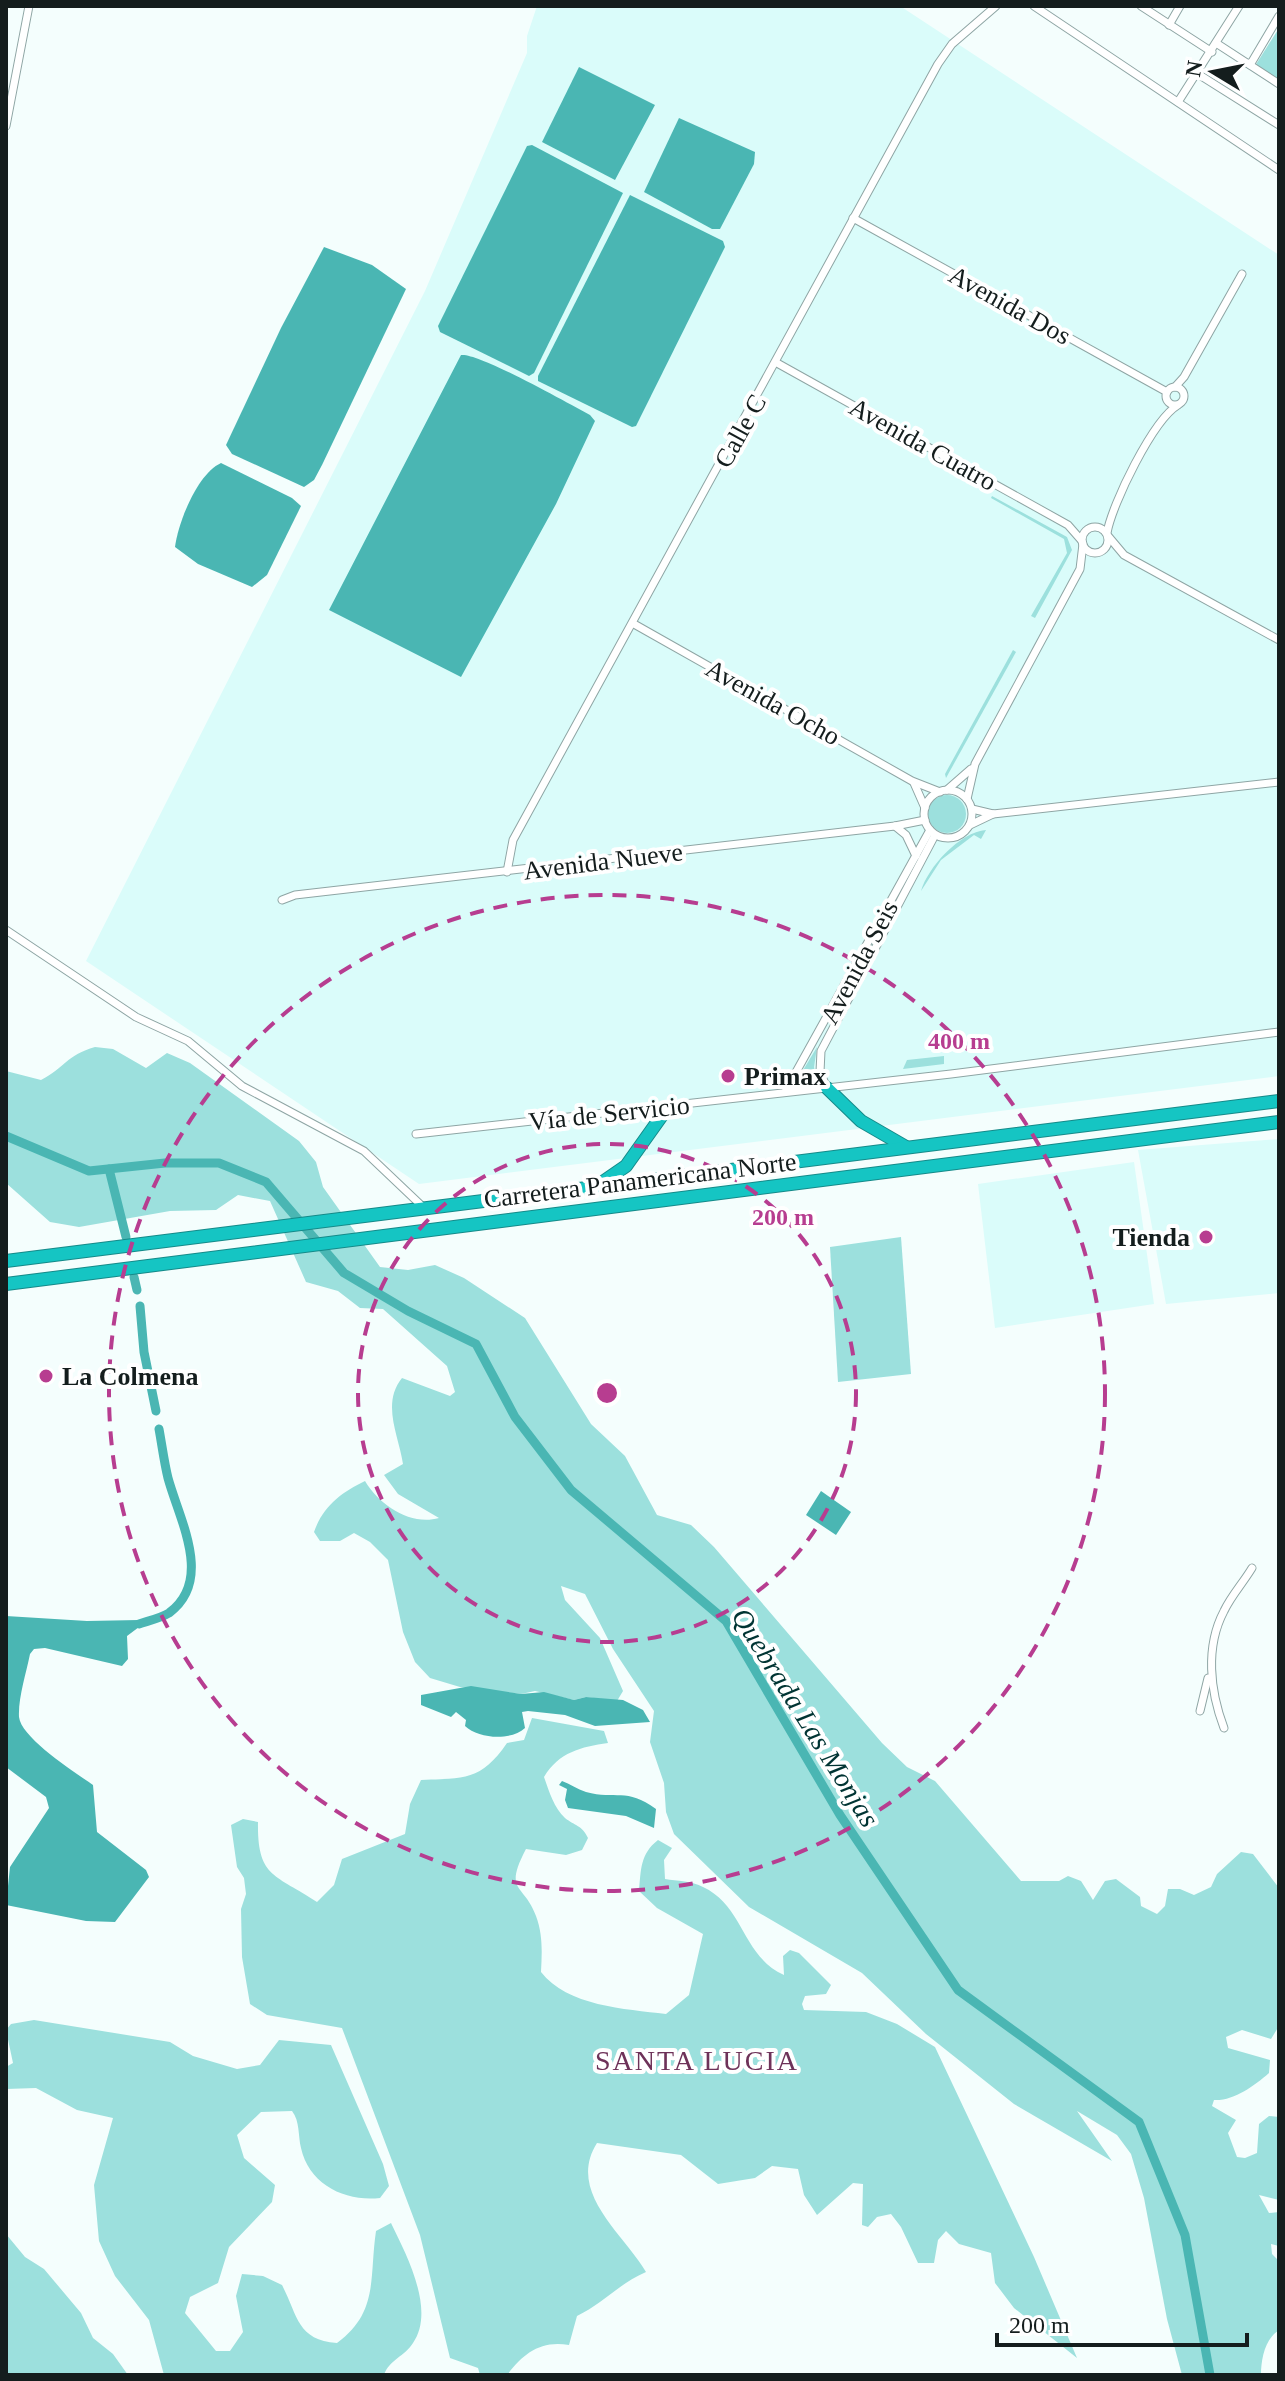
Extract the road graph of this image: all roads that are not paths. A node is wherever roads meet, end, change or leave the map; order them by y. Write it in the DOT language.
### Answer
graph roads {
  1 [pos="29,6"];
  2 [pos="996,6"];
  3 [pos="1034,6"];
  4 [pos="1141,6"];
  5 [pos="1180,6"];
  6 [pos="1239,6"];
  7 [pos="1279,16"];
  8 [pos="1169,25"];
  9 [pos="1216,43"];
  10 [pos="1212,52"];
  11 [pos="1250,65"];
  12 [pos="1198,74"];
  13 [pos="1279,84"];
  14 [pos="1178,102"];
  15 [pos="1279,125"];
  16 [pos="6,126"];
  17 [pos="1279,170"];
  18 [pos="853,218"];
  19 [pos="1242,274"];
  20 [pos="777,363"];
  21 [pos="1179,389"];
  22 [pos="1167,396"];
  23 [pos="1178,405"];
  24 [pos="1167,413"];
  25 [pos="1112,512"];
  26 [pos="1068,525"];
  27 [pos="1093,527"];
  28 [pos="1108,535"];
  29 [pos="1082,543"];
  30 [pos="1100,553"];
  31 [pos="1124,555"];
  32 [pos="1080,569"];
  33 [pos="634,624"];
  34 [pos="1279,640"];
  35 [pos="975,764"];
  36 [pos="912,781"];
  37 [pos="1279,782"];
  38 [pos="943,791"];
  39 [pos="967,799"];
  40 [pos="925,808"];
  41 [pos="972,809"];
  42 [pos="993,814"];
  43 [pos="925,820"];
  44 [pos="970,825"];
  45 [pos="895,826"];
  46 [pos="932,832"];
  47 [pos="916,855"];
  48 [pos="919,865"];
  49 [pos="507,872"];
  50 [pos="282,900"];
  51 [pos="6,930"];
  52 [pos="1279,1032"];
  53 [pos="827,1088"];
  54 [pos="785,1092"];
  55 [pos="1279,1101"];
  56 [pos="668,1107"];
  57 [pos="1279,1122"];
  58 [pos="1028,1133"];
  59 [pos="416,1134"];
  60 [pos="909,1148"];
  61 [pos="1031,1153"];
  62 [pos="593,1188"];
  63 [pos="425,1209"];
  64 [pos="65,1253"];
  65 [pos="6,1261"];
  66 [pos="53,1278"];
  67 [pos="6,1284"];
  68 [pos="1252,1568"];
  69 [pos="1211,1668"];
  70 [pos="1200,1711"];
  71 [pos="1224,1728"];
  1 -- 16 [label="street"];
  2 -- 18 [label="street, Calle C"];
  3 -- 14 [label="street"];
  4 -- 8 [label="street"];
  5 -- 8 [label="street"];
  6 -- 9 [label="street"];
  7 -- 11 [label="street"];
  8 -- 10 [label="street"];
  9 -- 10 [label="street"];
  9 -- 11 [label="street"];
  10 -- 12 [label="street"];
  11 -- 13 [label="street"];
  12 -- 14 [label="street"];
  12 -- 15 [label="street"];
  14 -- 17 [label="street"];
  18 -- 20 [label="street, Calle C"];
  18 -- 22 [label="street, Avenida Dos"];
  19 -- 21 [label="street"];
  20 -- 26 [label="street, Avenida Cuatro"];
  20 -- 33 [label="street, Calle C"];
  21 -- 22 [label="street"];
  21 -- 23 [label="street"];
  22 -- 23 [label="street, Avenida Dos"];
  22 -- 24 [label="street"];
  23 -- 24 [label="street"];
  24 -- 25 [label="street"];
  25 -- 27 [label="street"];
  25 -- 28 [label="street"];
  26 -- 27 [label="street, Avenida Cuatro"];
  26 -- 29 [label="street, Avenida Cuatro"];
  27 -- 28 [label="street"];
  27 -- 29 [label="street"];
  28 -- 30 [label="street"];
  28 -- 31 [label="street"];
  29 -- 30 [label="street"];
  29 -- 32 [label="street"];
  30 -- 31 [label="street"];
  30 -- 32 [label="street"];
  31 -- 34 [label="street"];
  32 -- 35 [label="street"];
  33 -- 36 [label="street, Avenida Ocho"];
  33 -- 49 [label="street, Calle C"];
  35 -- 38 [label="street"];
  35 -- 39 [label="street"];
  36 -- 38 [label="street, Avenida Ocho"];
  36 -- 40 [label="street"];
  37 -- 42 [label="street"];
  38 -- 39 [label="street"];
  38 -- 40 [label="street"];
  39 -- 41 [label="street"];
  40 -- 43 [label="street"];
  41 -- 42 [label="street"];
  41 -- 44 [label="street"];
  42 -- 44 [label="street"];
  43 -- 45 [label="street, Avenida Nueve"];
  43 -- 46 [label="street"];
  44 -- 46 [label="street"];
  45 -- 47 [label="street"];
  45 -- 49 [label="street, Avenida Nueve"];
  46 -- 47 [label="street, Avenida Seis"];
  46 -- 48 [label="street, Avenida Seis"];
  47 -- 48 [label="street"];
  47 -- 54 [label="street, Avenida Seis"];
  48 -- 53 [label="street, Avenida Seis"];
  49 -- 50 [label="street, Avenida Nueve"];
  51 -- 63 [label="street"];
  52 -- 53 [label="street, Vía de Servicio"];
  53 -- 54 [label="street, Vía de Servicio"];
  53 -- 60 [label="highway"];
  54 -- 56 [label="street, Vía de Servicio"];
  55 -- 58 [label="highway, Carretera Panamericana Norte"];
  56 -- 59 [label="street, Vía de Servicio"];
  56 -- 62 [label="highway"];
  57 -- 61 [label="highway, Carretera Panamericana Norte"];
  58 -- 60 [label="highway, Carretera Panamericana Norte"];
  58 -- 61 [label="highway"];
  60 -- 62 [label="highway, Carretera Panamericana Norte"];
  61 -- 66 [label="highway, Carretera Panamericana Norte"];
  62 -- 63 [label="highway, Carretera Panamericana Norte"];
  63 -- 64 [label="highway, Carretera Panamericana Norte"];
  64 -- 65 [label="highway, Carretera Panamericana Norte"];
  64 -- 66 [label="highway"];
  66 -- 67 [label="highway, Carretera Panamericana Norte"];
  68 -- 69 [label="street"];
  69 -- 70 [label="street"];
  69 -- 71 [label="street"];
}
